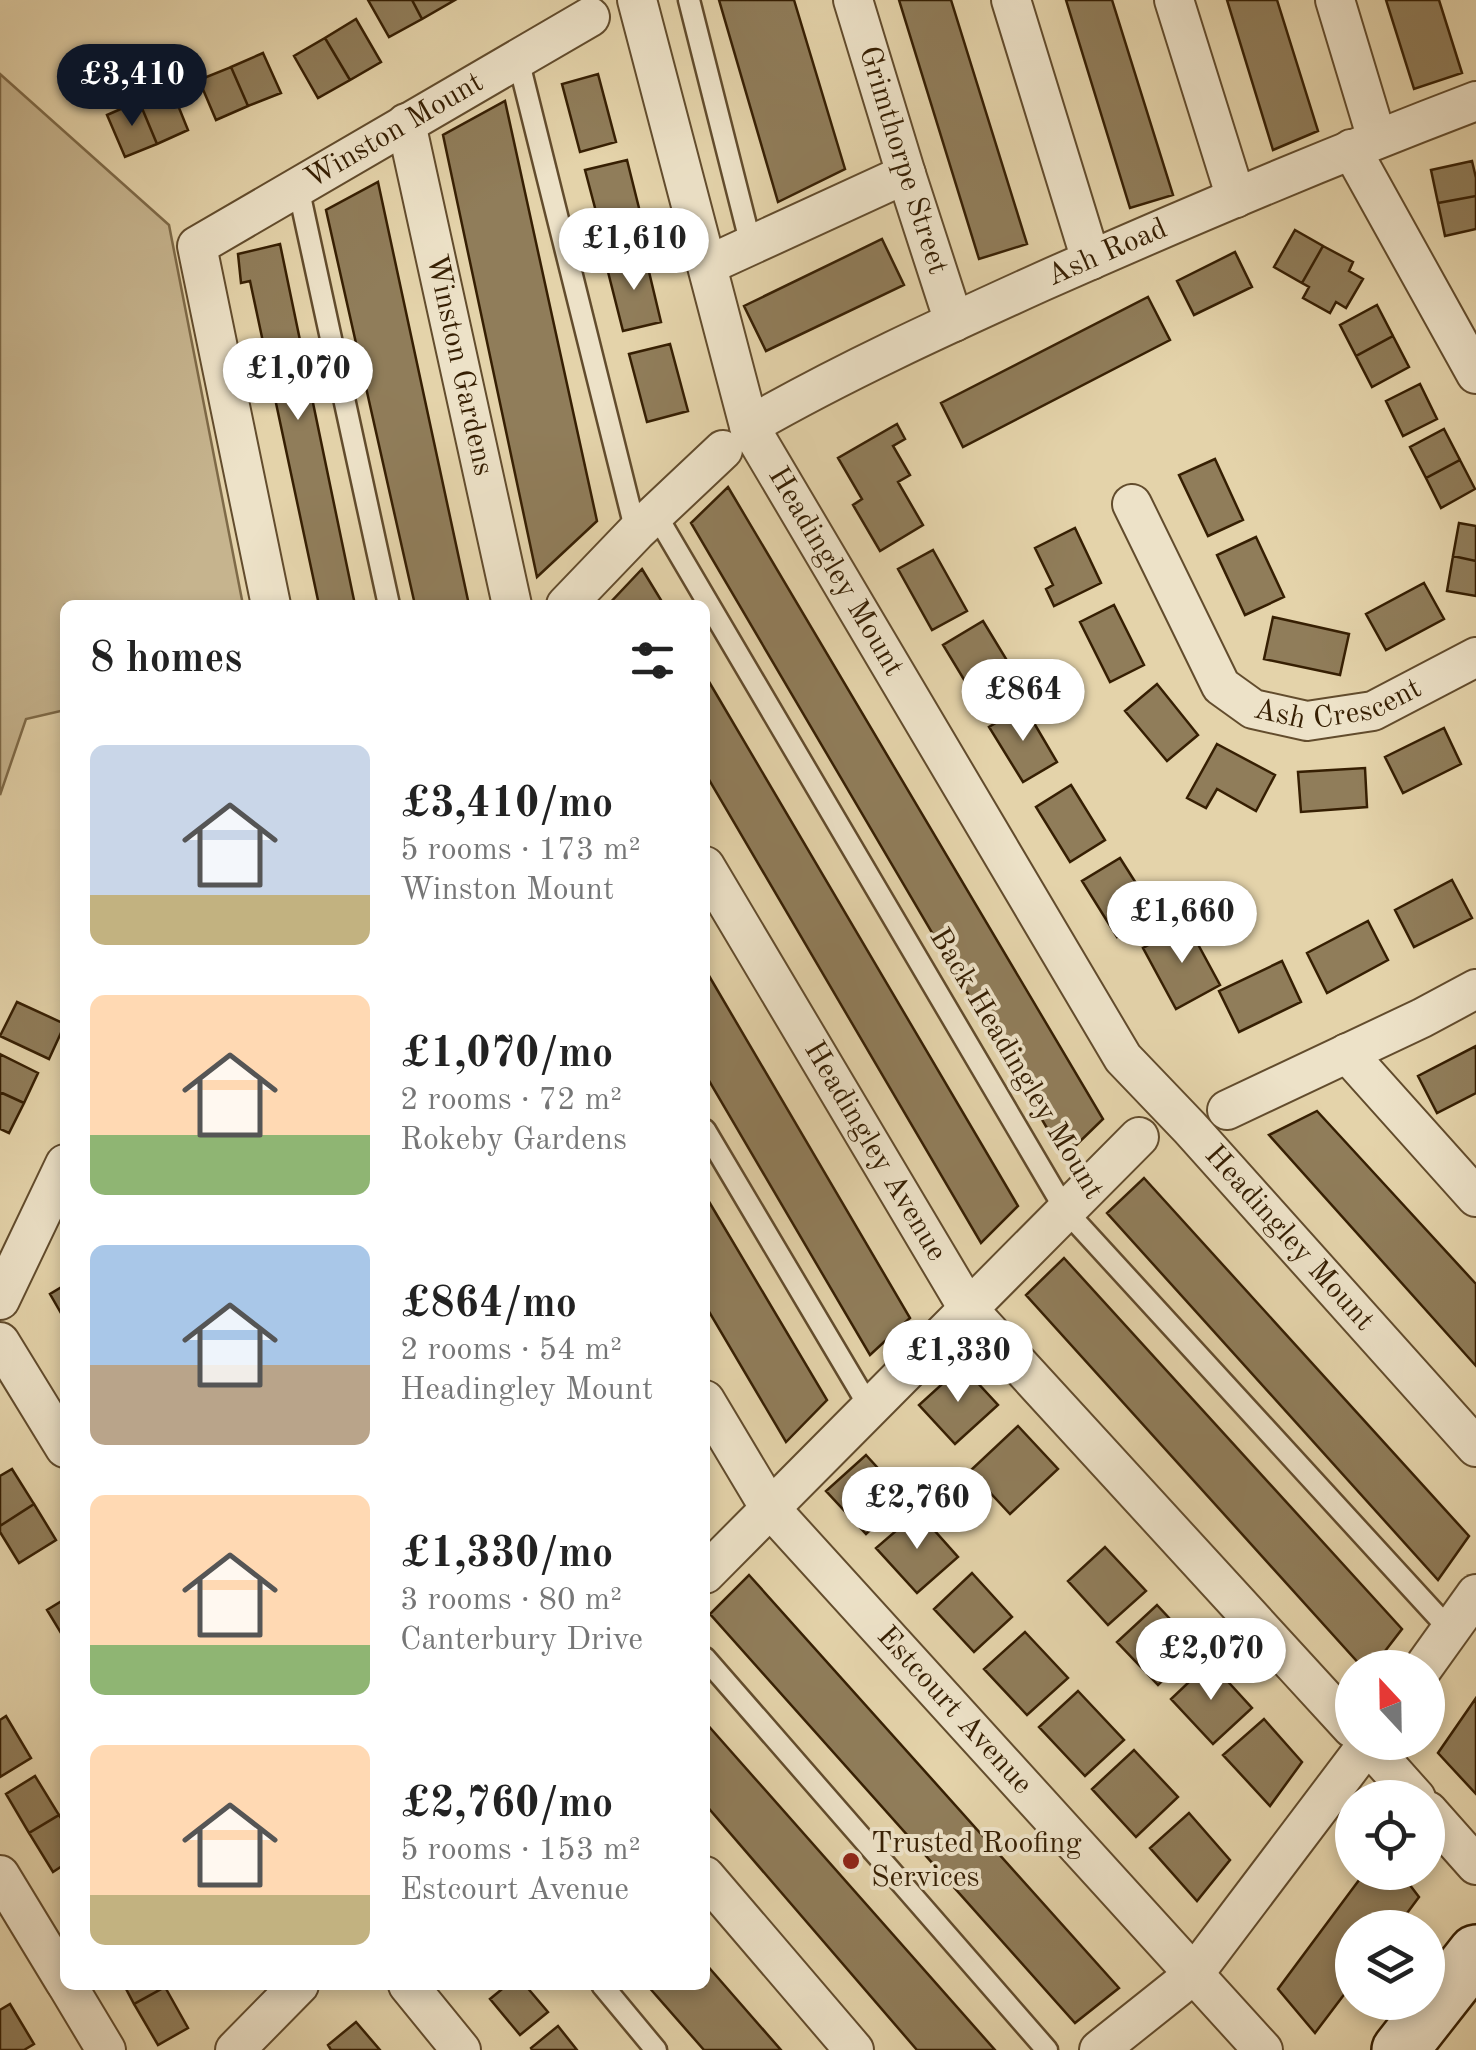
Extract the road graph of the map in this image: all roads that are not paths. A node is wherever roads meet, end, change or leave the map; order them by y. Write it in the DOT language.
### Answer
graph roads {
  1 [pos="637,0"];
  2 [pos="688,0"];
  3 [pos="853,0"];
  4 [pos="1011,0"];
  5 [pos="1174,0"];
  6 [pos="1335,0"];
  7 [pos="590,18"];
  8 [pos="518,58"];
  9 [pos="1476,101"];
  10 [pos="406,123"];
  11 [pos="1364,144"];
  12 [pos="906,174"];
  13 [pos="298,187"];
  14 [pos="1236,198"];
  15 [pos="752,245"];
  16 [pos="1091,260"];
  17 [pos="708,264"];
  18 [pos="954,322"];
  19 [pos="1476,374"];
  20 [pos="736,438"];
  21 [pos="1132,504"];
  22 [pos="645,523"];
  23 [pos="270,600"];
  24 [pos="388,600"];
  25 [pos="511,600"];
  26 [pos="571,600"];
  27 [pos="692,600"];
  28 [pos="710,629"];
  29 [pos="1476,657"];
  30 [pos="710,874"];
  31 [pos="1476,989"];
  32 [pos="1347,1053"];
  33 [pos="1226,1110"];
  34 [pos="1138,1137"];
  35 [pos="710,1138"];
  36 [pos="60,1174"];
  37 [pos="1476,1197"];
  38 [pos="1066,1211"];
  39 [pos="0,1300"];
  40 [pos="969,1310"];
  41 [pos="0,1342"];
  42 [pos="710,1408"];
  43 [pos="870,1408"];
  44 [pos="60,1440"];
  45 [pos="1476,1446"];
  46 [pos="769,1507"];
  47 [pos="710,1569"];
  48 [pos="1476,1594"];
  49 [pos="1450,1630"];
  50 [pos="1435,1650"];
  51 [pos="710,1664"];
  52 [pos="1335,1708"];
  53 [pos="1349,1760"];
  54 [pos="1383,1760"];
  55 [pos="1400,1780"];
  56 [pos="1445,1830"];
  57 [pos="1476,1865"];
  58 [pos="0,1875"];
  59 [pos="710,1882"];
  60 [pos="1476,1953"];
  61 [pos="60,1974"];
  62 [pos="1193,1975"];
  63 [pos="70,1990"];
  64 [pos="294,1990"];
  65 [pos="412,1990"];
  66 [pos="606,1990"];
  67 [pos="1412,2045"];
  68 [pos="106,2050"];
  69 [pos="234,2050"];
  70 [pos="461,2050"];
  71 [pos="656,2050"];
  72 [pos="854,2050"];
  73 [pos="1047,2050"];
  74 [pos="1099,2050"];
  75 [pos="1263,2050"];
  1 -- 17 [label="street, Headingley Mount"];
  2 -- 15 [label="lane"];
  3 -- 12 [label="street, Grimthorpe Street"];
  4 -- 16 [label="street"];
  5 -- 14 [label="street"];
  6 -- 11 [label="street"];
  7 -- 8 [label="street, Winston Mount"];
  8 -- 10 [label="street, Winston Mount"];
  8 -- 22 [label="lane, Back Headingley Mount"];
  9 -- 11 [label="street, Ash Road"];
  10 -- 13 [label="street, Winston Mount"];
  10 -- 25 [label="street, Winston Gardens"];
  11 -- 14 [label="street, Ash Road"];
  11 -- 19 [label="street"];
  12 -- 15 [label="street"];
  12 -- 18 [label="street, Grimthorpe Street"];
  13 -- 23 [label="street, Winston Mount"];
  13 -- 24 [label="lane"];
  14 -- 16 [label="street, Ash Road"];
  15 -- 17 [label="street"];
  16 -- 18 [label="street, Ash Road"];
  17 -- 20 [label="street, Headingley Mount"];
  18 -- 20 [label="street, Ash Road"];
  20 -- 22 [label="street, Ash Road"];
  20 -- 45 [label="street, Headingley Mount"];
  21 -- 29 [label="street, Ash Crescent"];
  22 -- 26 [label="street, Ash Road"];
  22 -- 27 [label="lane, Back Headingley Mount"];
  28 -- 38 [label="lane, Back Headingley Mount"];
  30 -- 40 [label="street, Headingley Avenue"];
  31 -- 32 [label="street"];
  32 -- 33 [label="street"];
  32 -- 37 [label="street"];
  34 -- 38 [label="street"];
  35 -- 43 [label="lane"];
  36 -- 39 [label="street"];
  38 -- 40 [label="street"];
  38 -- 49 [label="lane, Back Headingley Mount"];
  40 -- 43 [label="street"];
  40 -- 52 [label="street, Headingley Avenue"];
  41 -- 44 [label="street"];
  42 -- 46 [label="street, Estcourt Avenue"];
  43 -- 46 [label="street"];
  46 -- 47 [label="street"];
  46 -- 62 [label="street, Estcourt Avenue"];
  48 -- 49 [label="street"];
  49 -- 50 [label="street"];
  51 -- 73 [label="lane"];
  53 -- 62 [label="street"];
  54 -- 55 [label="street, Headingley Avenue"];
  56 -- 57 [label="street"];
  58 -- 61 [label="street"];
  59 -- 72 [label="street"];
  60 -- 67 [label="main road"];
  62 -- 74 [label="street"];
  62 -- 75 [label="street, Estcourt Avenue"];
  63 -- 68 [label="street"];
  64 -- 69 [label="street"];
  65 -- 70 [label="street"];
  66 -- 71 [label="lane"];
}
